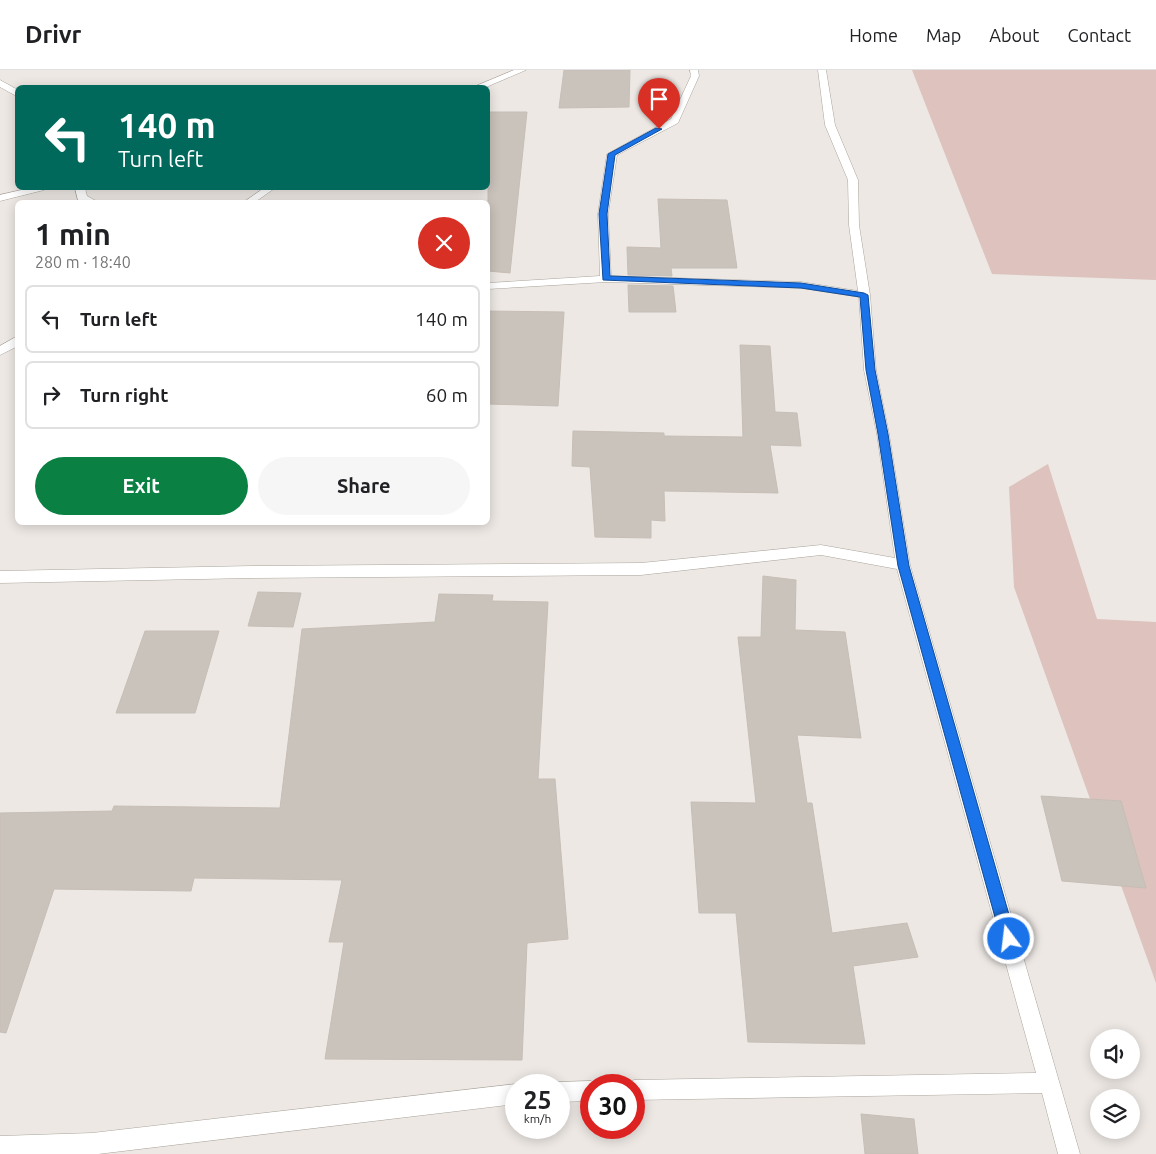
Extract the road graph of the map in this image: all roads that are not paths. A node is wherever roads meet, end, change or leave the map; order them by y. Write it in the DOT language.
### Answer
graph roads {
  1 [pos="522,70"];
  2 [pos="694,70"];
  3 [pos="822,70"];
  4 [pos="0,83"];
  5 [pos="482,85"];
  6 [pos="15,92"];
  7 [pos="32,190"];
  8 [pos="80,190"];
  9 [pos="267,190"];
  10 [pos="0,198"];
  11 [pos="88,200"];
  12 [pos="253,200"];
  13 [pos="606,279"];
  14 [pos="490,286"];
  15 [pos="864,295"];
  16 [pos="15,343"];
  17 [pos="0,351"];
  18 [pos="903,566"];
  19 [pos="0,577"];
  20 [pos="1049,1083"];
  21 [pos="645,1090"];
  22 [pos="505,1095"];
  23 [pos="0,1147"];
  24 [pos="1069,1154"];
  1 -- 5 [label="street"];
  2 -- 13 [label="street"];
  3 -- 15 [label="street"];
  4 -- 6 [label="street"];
  7 -- 10 [label="street"];
  8 -- 11 [label="street"];
  9 -- 12 [label="street"];
  13 -- 14 [label="street"];
  13 -- 15 [label="street"];
  15 -- 18 [label="street"];
  16 -- 17 [label="street"];
  18 -- 19 [label="street"];
  18 -- 20 [label="street"];
  20 -- 21 [label="street"];
  20 -- 24 [label="street"];
  22 -- 23 [label="street"];
}
